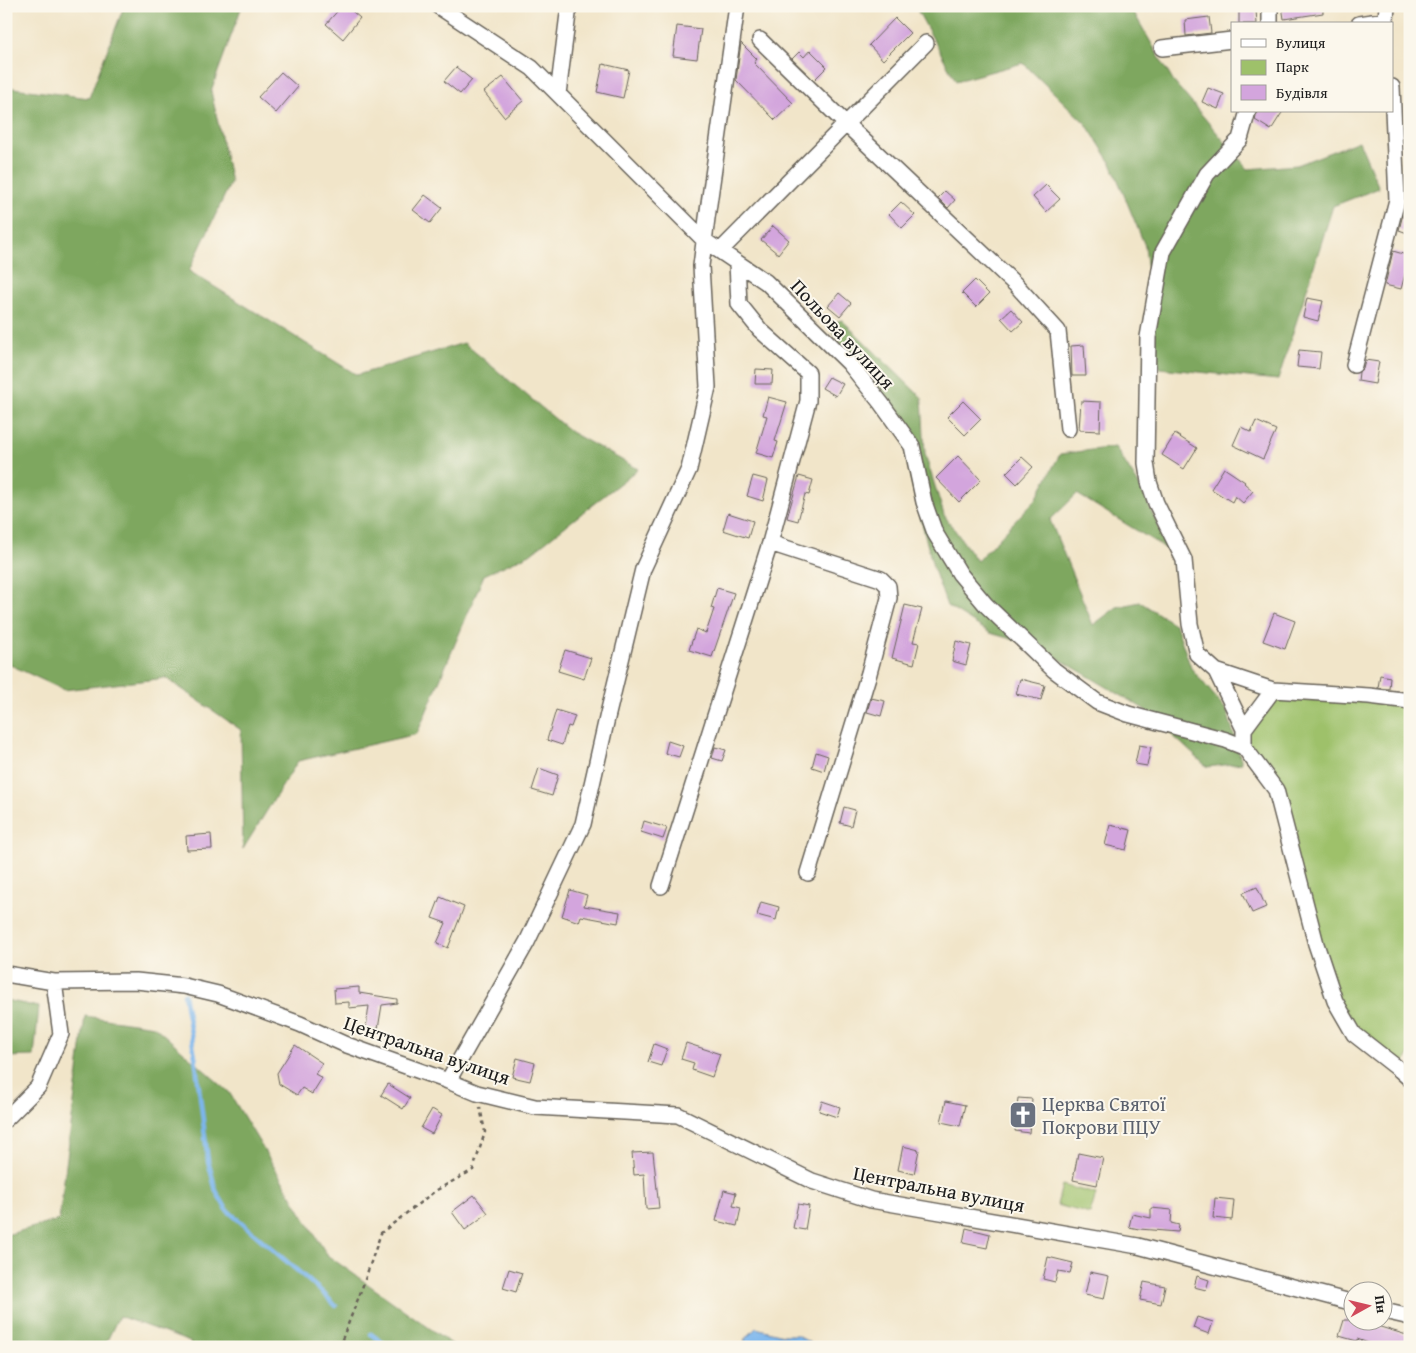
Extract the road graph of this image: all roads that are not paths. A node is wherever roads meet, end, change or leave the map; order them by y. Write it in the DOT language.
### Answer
graph roads {
  1 [pos="438,6"];
  2 [pos="569,6"];
  3 [pos="737,6"];
  4 [pos="1270,6"];
  5 [pos="1387,17"];
  6 [pos="1270,22"];
  7 [pos="1367,22"];
  8 [pos="760,40"];
  9 [pos="1231,40"];
  10 [pos="926,43"];
  11 [pos="1162,48"];
  12 [pos="558,94"];
  13 [pos="1248,112"];
  14 [pos="1393,112"];
  15 [pos="846,124"];
  16 [pos="705,241"];
  17 [pos="720,251"];
  18 [pos="737,263"];
  19 [pos="1354,365"];
  20 [pos="1068,429"];
  21 [pos="770,544"];
  22 [pos="1216,671"];
  23 [pos="1273,690"];
  24 [pos="1410,701"];
  25 [pos="1244,729"];
  26 [pos="1244,748"];
  27 [pos="808,873"];
  28 [pos="661,886"];
  29 [pos="6,974"];
  30 [pos="54,982"];
  31 [pos="1410,1079"];
  32 [pos="448,1081"];
  33 [pos="6,1119"];
  34 [pos="1344,1300"];
  35 [pos="1394,1313"];
  36 [pos="1410,1318"];
  1 -- 12 [label="street, Польова вулиця"];
  2 -- 12 [label="street"];
  3 -- 16 [label="street"];
  4 -- 6 [label="street"];
  5 -- 7 [label="street"];
  8 -- 15 [label="street"];
  9 -- 11 [label="street"];
  10 -- 15 [label="street"];
  12 -- 16 [label="street, Польова вулиця"];
  13 -- 22 [label="street"];
  14 -- 19 [label="street"];
  15 -- 17 [label="street"];
  15 -- 20 [label="street"];
  16 -- 17 [label="street, Польова вулиця"];
  16 -- 32 [label="street"];
  17 -- 18 [label="street, Польова вулиця"];
  18 -- 21 [label="street"];
  18 -- 26 [label="street, Польова вулиця"];
  21 -- 27 [label="street"];
  21 -- 28 [label="street"];
  22 -- 23 [label="street"];
  22 -- 25 [label="street"];
  23 -- 24 [label="street"];
  23 -- 25 [label="street"];
  25 -- 26 [label="street"];
  26 -- 31 [label="street"];
  29 -- 30 [label="street, Центральна вулиця"];
  30 -- 32 [label="street, Центральна вулиця"];
  30 -- 33 [label="street"];
  32 -- 34 [label="street, Центральна вулиця"];
  35 -- 36 [label="street"];
}
